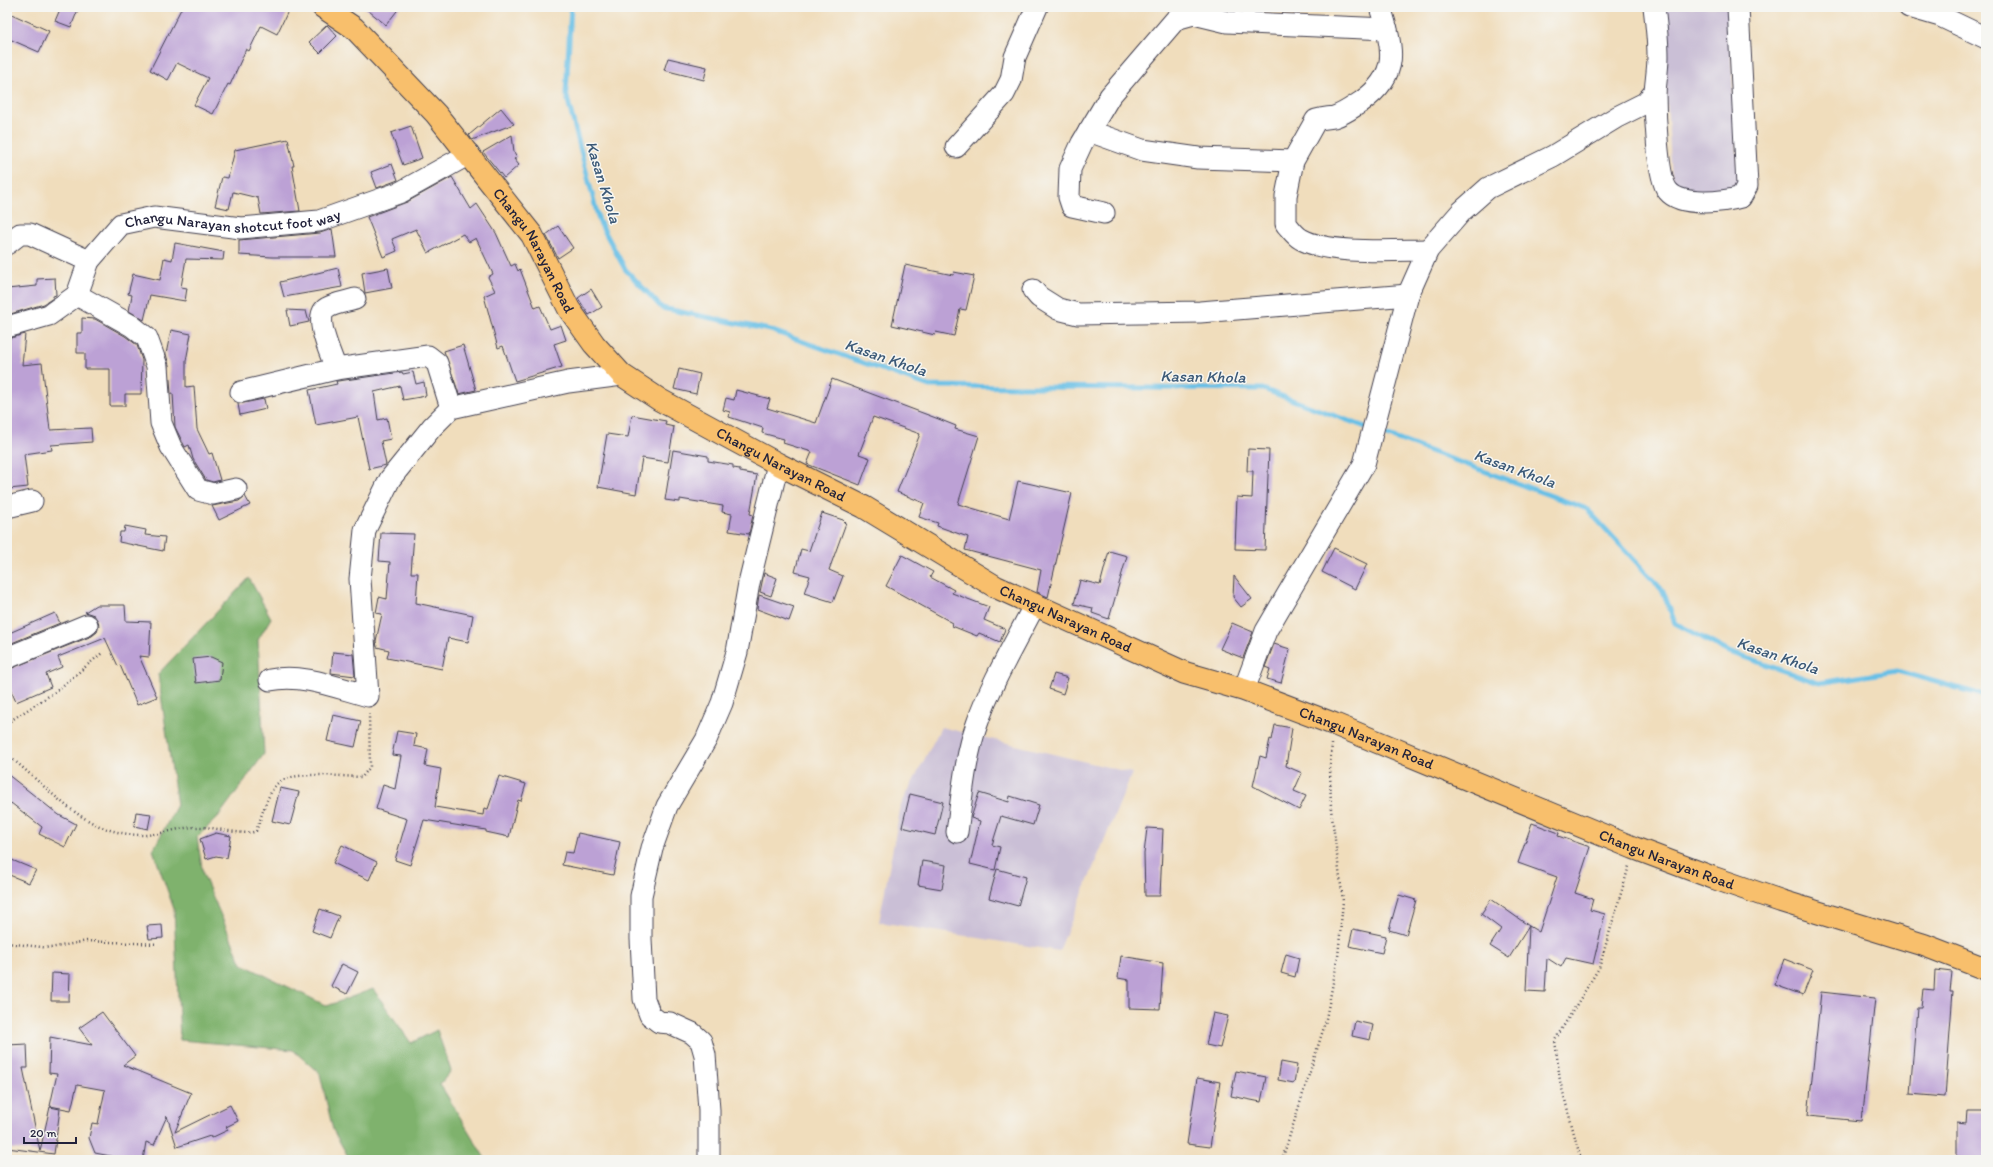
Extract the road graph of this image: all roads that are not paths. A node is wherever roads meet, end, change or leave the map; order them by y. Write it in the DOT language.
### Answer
graph roads {
  1 [pos="323,7"];
  2 [pos="1037,7"];
  3 [pos="1380,7"];
  4 [pos="1654,7"];
  5 [pos="1738,7"];
  6 [pos="1909,7"];
  7 [pos="1387,29"];
  8 [pos="1986,38"];
  9 [pos="1655,92"];
  10 [pos="1089,131"];
  11 [pos="956,147"];
  12 [pos="468,154"];
  13 [pos="1293,162"];
  14 [pos="1104,213"];
  15 [pos="7,244"];
  16 [pos="1428,250"];
  17 [pos="90,261"];
  18 [pos="1033,290"];
  19 [pos="77,295"];
  20 [pos="1408,295"];
  21 [pos="355,300"];
  22 [pos="7,328"];
  23 [pos="336,369"];
  24 [pos="622,376"];
  25 [pos="241,392"];
  26 [pos="450,408"];
  27 [pos="778,464"];
  28 [pos="236,489"];
  29 [pos="32,501"];
  30 [pos="7,507"];
  31 [pos="1034,606"];
  32 [pos="87,625"];
  33 [pos="7,658"];
  34 [pos="270,680"];
  35 [pos="1244,690"];
  36 [pos="957,832"];
  37 [pos="1986,969"];
  38 [pos="709,1160"];
  1 -- 12 [label="main road, Changu Narayan Road"];
  2 -- 11 [label="street"];
  3 -- 7 [label="street"];
  4 -- 9 [label="street"];
  5 -- 9 [label="street"];
  6 -- 8 [label="street"];
  7 -- 10 [label="street"];
  7 -- 13 [label="street"];
  9 -- 16 [label="street"];
  10 -- 13 [label="street"];
  10 -- 14 [label="street"];
  12 -- 17 [label="street, Changu Narayan shotcut foot way"];
  12 -- 24 [label="main road, Changu Narayan Road"];
  13 -- 16 [label="street"];
  15 -- 17 [label="street"];
  16 -- 20 [label="street"];
  17 -- 19 [label="street, Changu Narayan shotcut foot way"];
  18 -- 20 [label="street"];
  19 -- 22 [label="street"];
  19 -- 28 [label="street"];
  20 -- 35 [label="street"];
  21 -- 23 [label="street"];
  23 -- 25 [label="street"];
  23 -- 26 [label="street"];
  24 -- 26 [label="street"];
  24 -- 27 [label="main road, Changu Narayan Road"];
  26 -- 34 [label="street"];
  27 -- 31 [label="main road, Changu Narayan Road"];
  27 -- 38 [label="street"];
  29 -- 30 [label="street"];
  31 -- 35 [label="main road, Changu Narayan Road"];
  31 -- 36 [label="street"];
  32 -- 33 [label="street"];
  35 -- 37 [label="main road, Changu Narayan Road"];
}
